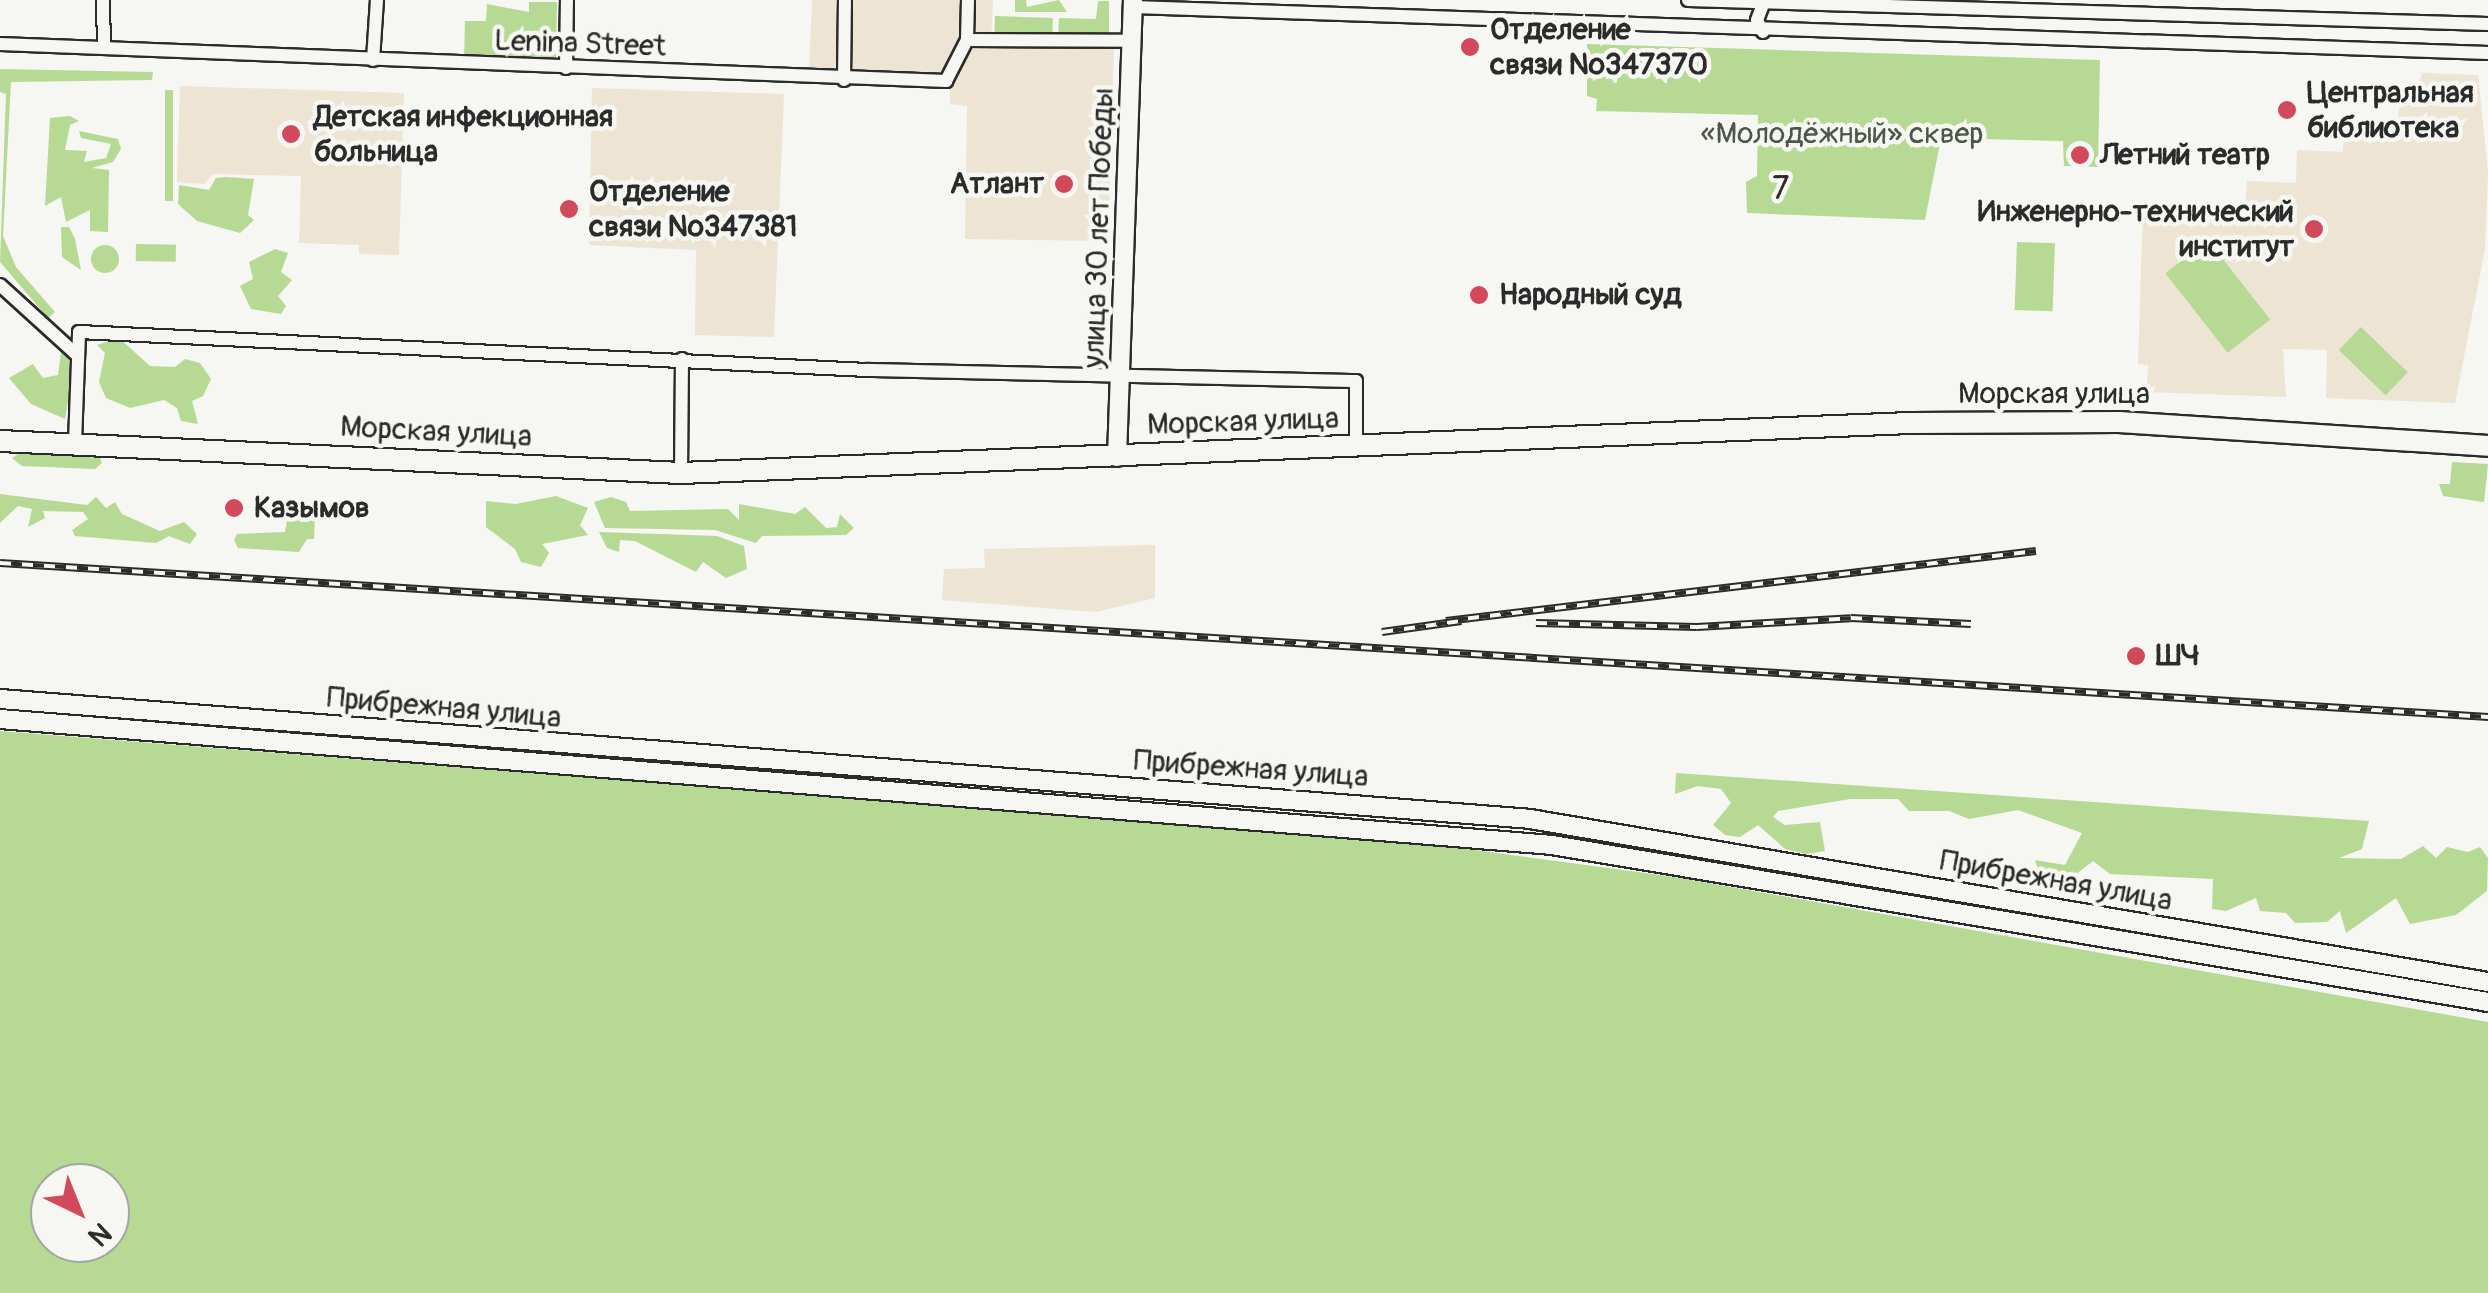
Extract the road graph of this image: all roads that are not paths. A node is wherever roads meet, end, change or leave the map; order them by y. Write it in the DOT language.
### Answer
graph roads {
  1 [pos="103,0"];
  2 [pos="378,0"];
  3 [pos="567,0"];
  4 [pos="844,0"];
  5 [pos="968,0"];
  6 [pos="1688,0"];
  7 [pos="1764,2"];
  8 [pos="1133,4"];
  9 [pos="2488,24"];
  10 [pos="1763,32"];
  11 [pos="968,40"];
  12 [pos="1133,41"];
  13 [pos="0,44"];
  14 [pos="104,48"];
  15 [pos="2488,53"];
  16 [pos="374,60"];
  17 [pos="566,68"];
  18 [pos="844,80"];
  19 [pos="0,284"];
  20 [pos="78,356"];
  21 [pos="682,359"];
  22 [pos="1123,373"];
  23 [pos="0,441"];
  24 [pos="75,444"];
  25 [pos="2488,446"];
  26 [pos="1356,448"];
  27 [pos="1117,457"];
  28 [pos="680,473"];
  29 [pos="0,699"];
  30 [pos="0,719"];
  31 [pos="2488,982"];
  32 [pos="2488,1002"];
  1 -- 14 [label="street"];
  2 -- 16 [label="street"];
  3 -- 17 [label="street"];
  4 -- 18 [label="street"];
  5 -- 11 [label="street"];
  6 -- 7 [label="street"];
  7 -- 9 [label="street"];
  7 -- 10 [label="street"];
  8 -- 10 [label="street"];
  8 -- 12 [label="main road, улица 30 лет Победы"];
  10 -- 15 [label="street"];
  11 -- 12 [label="street"];
  11 -- 18 [label="street, Lenina Street"];
  12 -- 22 [label="main road, улица 30 лет Победы"];
  13 -- 14 [label="street, Lenina Street"];
  14 -- 16 [label="street, Lenina Street"];
  16 -- 17 [label="street, Lenina Street"];
  17 -- 18 [label="street, Lenina Street"];
  19 -- 20 [label="street"];
  20 -- 21 [label="street"];
  20 -- 24 [label="street"];
  21 -- 22 [label="street"];
  21 -- 28 [label="street"];
  22 -- 26 [label="street"];
  22 -- 27 [label="main road, улица 30 лет Победы"];
  23 -- 24 [label="main road, Морская улица"];
  24 -- 28 [label="main road, Морская улица"];
  25 -- 26 [label="main road, Морская улица"];
  26 -- 27 [label="main road, Морская улица"];
  27 -- 28 [label="main road, Морская улица"];
  29 -- 31 [label="main road, Прибрежная улица"];
  30 -- 32 [label="main road, Прибрежная улица"];
}
